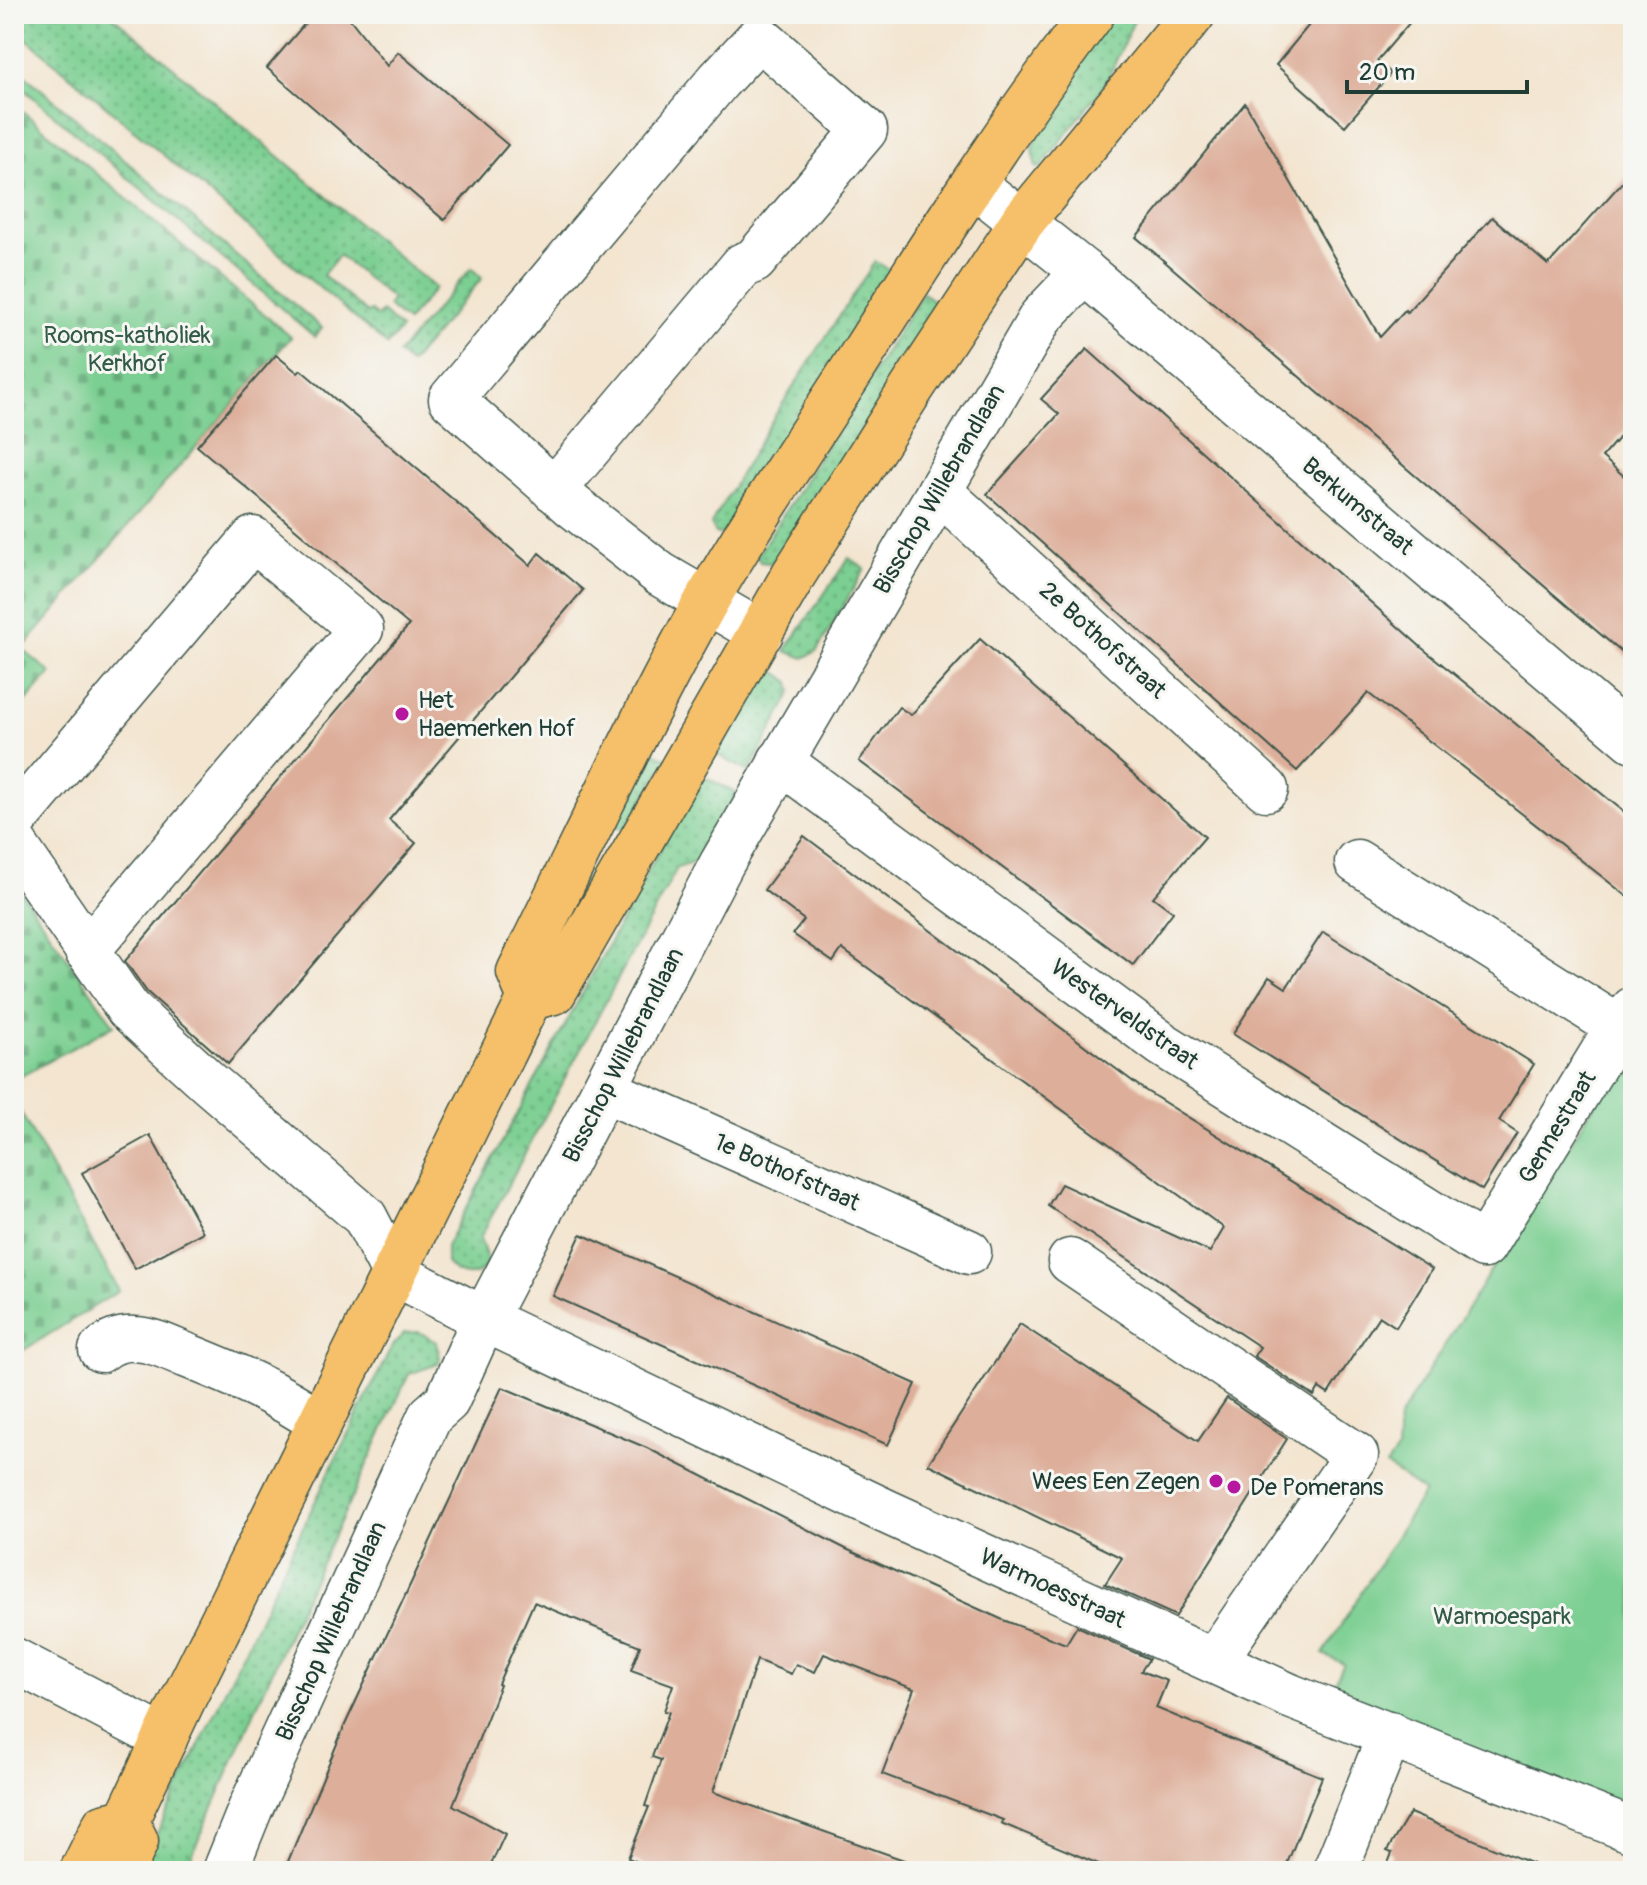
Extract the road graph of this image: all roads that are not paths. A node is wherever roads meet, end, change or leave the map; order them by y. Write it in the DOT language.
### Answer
graph roads {
  1 [pos="1092,14"];
  2 [pos="1193,14"];
  3 [pos="974,184"];
  4 [pos="1022,222"];
  5 [pos="1084,272"];
  6 [pos="554,490"];
  7 [pos="939,491"];
  8 [pos="689,590"];
  9 [pos="761,633"];
  10 [pos="1633,740"];
  11 [pos="780,761"];
  12 [pos="1266,789"];
  13 [pos="14,821"];
  14 [pos="14,843"];
  15 [pos="1357,862"];
  16 [pos="87,951"];
  17 [pos="530,998"];
  18 [pos="1626,1018"];
  19 [pos="605,1090"];
  20 [pos="1484,1246"];
  21 [pos="969,1252"];
  22 [pos="1070,1261"];
  23 [pos="394,1273"];
  24 [pos="484,1319"];
  25 [pos="101,1350"];
  26 [pos="320,1422"];
  27 [pos="14,1660"];
  28 [pos="1214,1661"];
  29 [pos="1390,1734"];
  30 [pos="165,1739"];
  31 [pos="126,1821"];
  32 [pos="1633,1831"];
  33 [pos="82,1871"];
  34 [pos="123,1871"];
  35 [pos="225,1871"];
  36 [pos="1335,1871"];
  1 -- 3 [label="main road"];
  2 -- 4 [label="main road"];
  3 -- 4 [label="street, Berkumstraat"];
  3 -- 8 [label="main road"];
  4 -- 5 [label="street, Berkumstraat"];
  4 -- 9 [label="main road"];
  5 -- 7 [label="street, Bisschop Willebrandlaan"];
  5 -- 10 [label="street, Berkumstraat"];
  6 -- 6 [label="street"];
  6 -- 8 [label="street"];
  7 -- 11 [label="street, Bisschop Willebrandlaan"];
  7 -- 12 [label="street, 2e Bothofstraat"];
  8 -- 9 [label="street"];
  8 -- 17 [label="main road"];
  9 -- 17 [label="main road"];
  11 -- 19 [label="street, Bisschop Willebrandlaan"];
  11 -- 20 [label="street, Westerveldstraat"];
  13 -- 16 [label="street"];
  14 -- 16 [label="street"];
  15 -- 18 [label="street"];
  16 -- 23 [label="street"];
  17 -- 23 [label="main road"];
  18 -- 20 [label="street, Gennestraat"];
  19 -- 21 [label="street, 1e Bothofstraat"];
  19 -- 24 [label="street, Bisschop Willebrandlaan"];
  22 -- 28 [label="street"];
  23 -- 24 [label="street, Warmoesstraat"];
  23 -- 26 [label="main road"];
  24 -- 28 [label="street, Warmoesstraat"];
  24 -- 35 [label="street, Bisschop Willebrandlaan"];
  25 -- 26 [label="street"];
  26 -- 30 [label="main road"];
  27 -- 30 [label="street"];
  28 -- 29 [label="street, Warmoesstraat"];
  29 -- 32 [label="street, Warmoesstraat"];
  29 -- 36 [label="street"];
  30 -- 31 [label="main road"];
  31 -- 33 [label="main road"];
  31 -- 34 [label="main road"];
}
